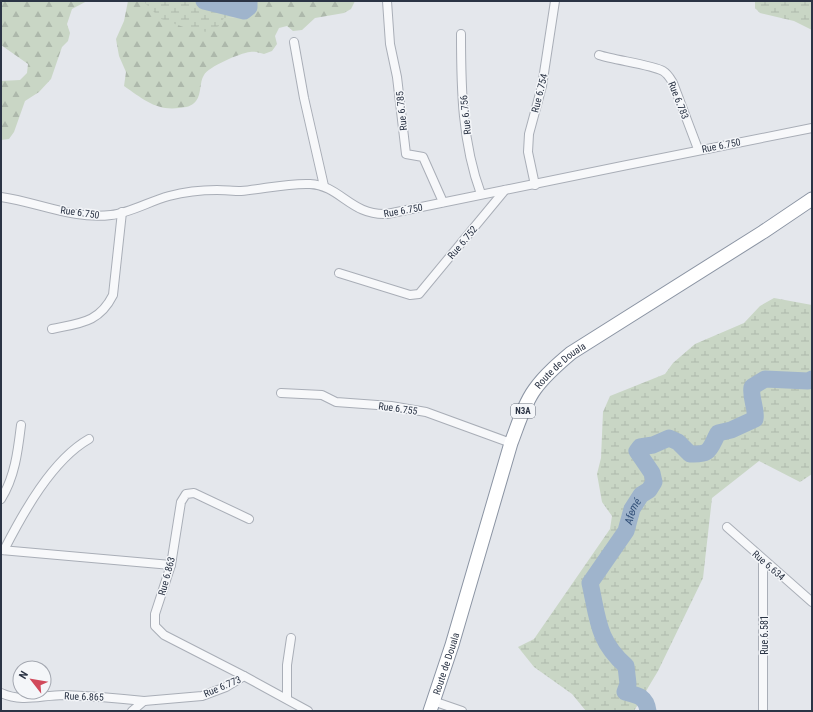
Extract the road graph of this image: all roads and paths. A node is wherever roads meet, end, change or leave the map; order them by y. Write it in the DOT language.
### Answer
graph roads {
  1 [pos="386,1"];
  2 [pos="555,1"];
  3 [pos="460,34"];
  4 [pos="294,42"];
  5 [pos="599,55"];
  6 [pos="812,128"];
  7 [pos="698,149"];
  8 [pos="535,185"];
  9 [pos="324,186"];
  10 [pos="505,190"];
  11 [pos="481,194"];
  12 [pos="1,197"];
  13 [pos="812,199"];
  14 [pos="443,202"];
  15 [pos="122,212"];
  16 [pos="339,273"];
  17 [pos="52,329"];
  18 [pos="281,394"];
  19 [pos="21,425"];
  20 [pos="89,439"];
  21 [pos="511,443"];
  22 [pos="1,499"];
  23 [pos="249,519"];
  24 [pos="727,527"];
  25 [pos="2,550"];
  26 [pos="763,560"];
  27 [pos="171,565"];
  28 [pos="812,602"];
  29 [pos="291,638"];
  30 [pos="244,676"];
  31 [pos="1,693"];
  32 [pos="287,698"];
  33 [pos="144,702"];
  34 [pos="431,706"];
  35 [pos="132,711"];
  36 [pos="308,711"];
  37 [pos="462,711"];
  38 [pos="763,711"];
  1 -- 14 [label="street, Rue 6.785"];
  2 -- 8 [label="street, Rue 6.754"];
  3 -- 11 [label="street, Rue 6.756"];
  4 -- 9 [label="street"];
  5 -- 7 [label="street, Rue 6.783"];
  6 -- 7 [label="street, Rue 6.750"];
  7 -- 8 [label="street, Rue 6.750"];
  8 -- 10 [label="street, Rue 6.750"];
  9 -- 14 [label="street, Rue 6.750"];
  9 -- 15 [label="street, Rue 6.750"];
  10 -- 11 [label="street, Rue 6.750"];
  10 -- 16 [label="street, Rue 6.752"];
  11 -- 14 [label="street, Rue 6.750"];
  12 -- 15 [label="street, Rue 6.750"];
  13 -- 21 [label="highway, Route de Douala / N3A"];
  15 -- 17 [label="street"];
  18 -- 21 [label="street, Rue 6.755"];
  19 -- 22 [label="street"];
  20 -- 25 [label="street"];
  21 -- 34 [label="highway, Route de Douala / N3A"];
  23 -- 27 [label="street, Rue 6.863"];
  24 -- 26 [label="street, Rue 6.634"];
  25 -- 27 [label="street"];
  26 -- 28 [label="street, Rue 6.634"];
  26 -- 38 [label="street, Rue 6.581"];
  27 -- 30 [label="street, Rue 6.863"];
  29 -- 32 [label="street"];
  30 -- 32 [label="street, Rue 6.773"];
  30 -- 33 [label="street, Rue 6.773"];
  31 -- 33 [label="street, Rue 6.865"];
  32 -- 36 [label="street, Rue 6.773"];
  33 -- 35 [label="street"];
  34 -- 37 [label="street"];
}
